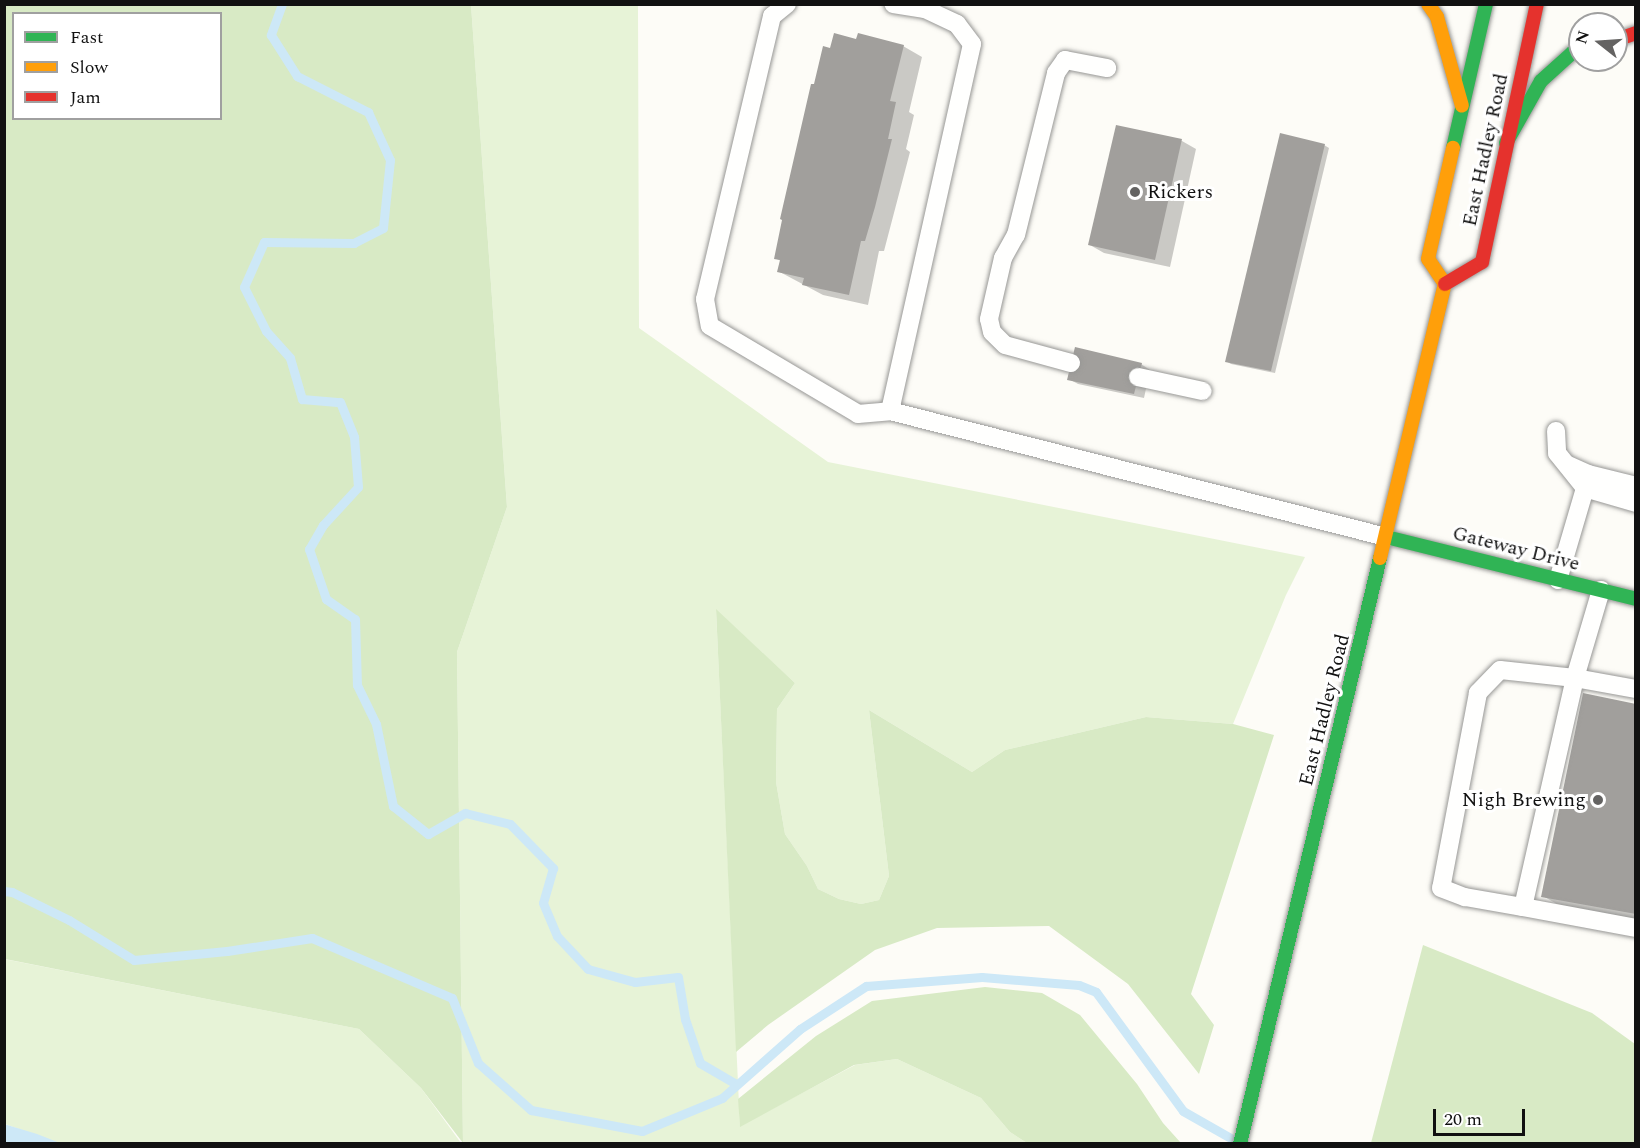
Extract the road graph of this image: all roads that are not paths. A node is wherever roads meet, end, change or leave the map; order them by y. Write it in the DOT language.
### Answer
graph roads {
  1 [pos="787,4"];
  2 [pos="893,4"];
  3 [pos="1428,4"];
  4 [pos="1486,4"];
  5 [pos="1537,4"];
  6 [pos="1568,57"];
  7 [pos="1107,68"];
  8 [pos="1462,106"];
  9 [pos="1506,142"];
  10 [pos="1444,284"];
  11 [pos="1071,363"];
  12 [pos="1138,377"];
  13 [pos="1203,391"];
  14 [pos="890,411"];
  15 [pos="1556,431"];
  16 [pos="1563,463"];
  17 [pos="1635,486"];
  18 [pos="1585,488"];
  19 [pos="1635,503"];
  20 [pos="1386,537"];
  21 [pos="1558,580"];
  22 [pos="1601,590"];
  23 [pos="1635,599"];
  24 [pos="1575,678"];
  25 [pos="1635,689"];
  26 [pos="1523,907"];
  27 [pos="1635,928"];
  28 [pos="1240,1143"];
  1 -- 14 [label="lane"];
  2 -- 14 [label="lane"];
  3 -- 8 [label="street"];
  4 -- 8 [label="street, East Hadley Road"];
  5 -- 9 [label="street, East Hadley Road"];
  6 -- 9 [label="street"];
  7 -- 11 [label="lane"];
  8 -- 10 [label="street, East Hadley Road"];
  9 -- 10 [label="street, East Hadley Road"];
  10 -- 20 [label="street, East Hadley Road"];
  12 -- 13 [label="lane"];
  14 -- 20 [label="lane"];
  15 -- 16 [label="lane"];
  16 -- 17 [label="lane"];
  16 -- 18 [label="lane"];
  18 -- 19 [label="lane"];
  18 -- 21 [label="lane"];
  20 -- 21 [label="street, Gateway Drive"];
  20 -- 28 [label="street, East Hadley Road"];
  21 -- 22 [label="street, Gateway Drive"];
  22 -- 23 [label="street, Gateway Drive"];
  22 -- 24 [label="lane"];
  24 -- 25 [label="lane"];
  24 -- 26 [label="lane"];
  24 -- 26 [label="lane"];
  26 -- 27 [label="lane"];
}
